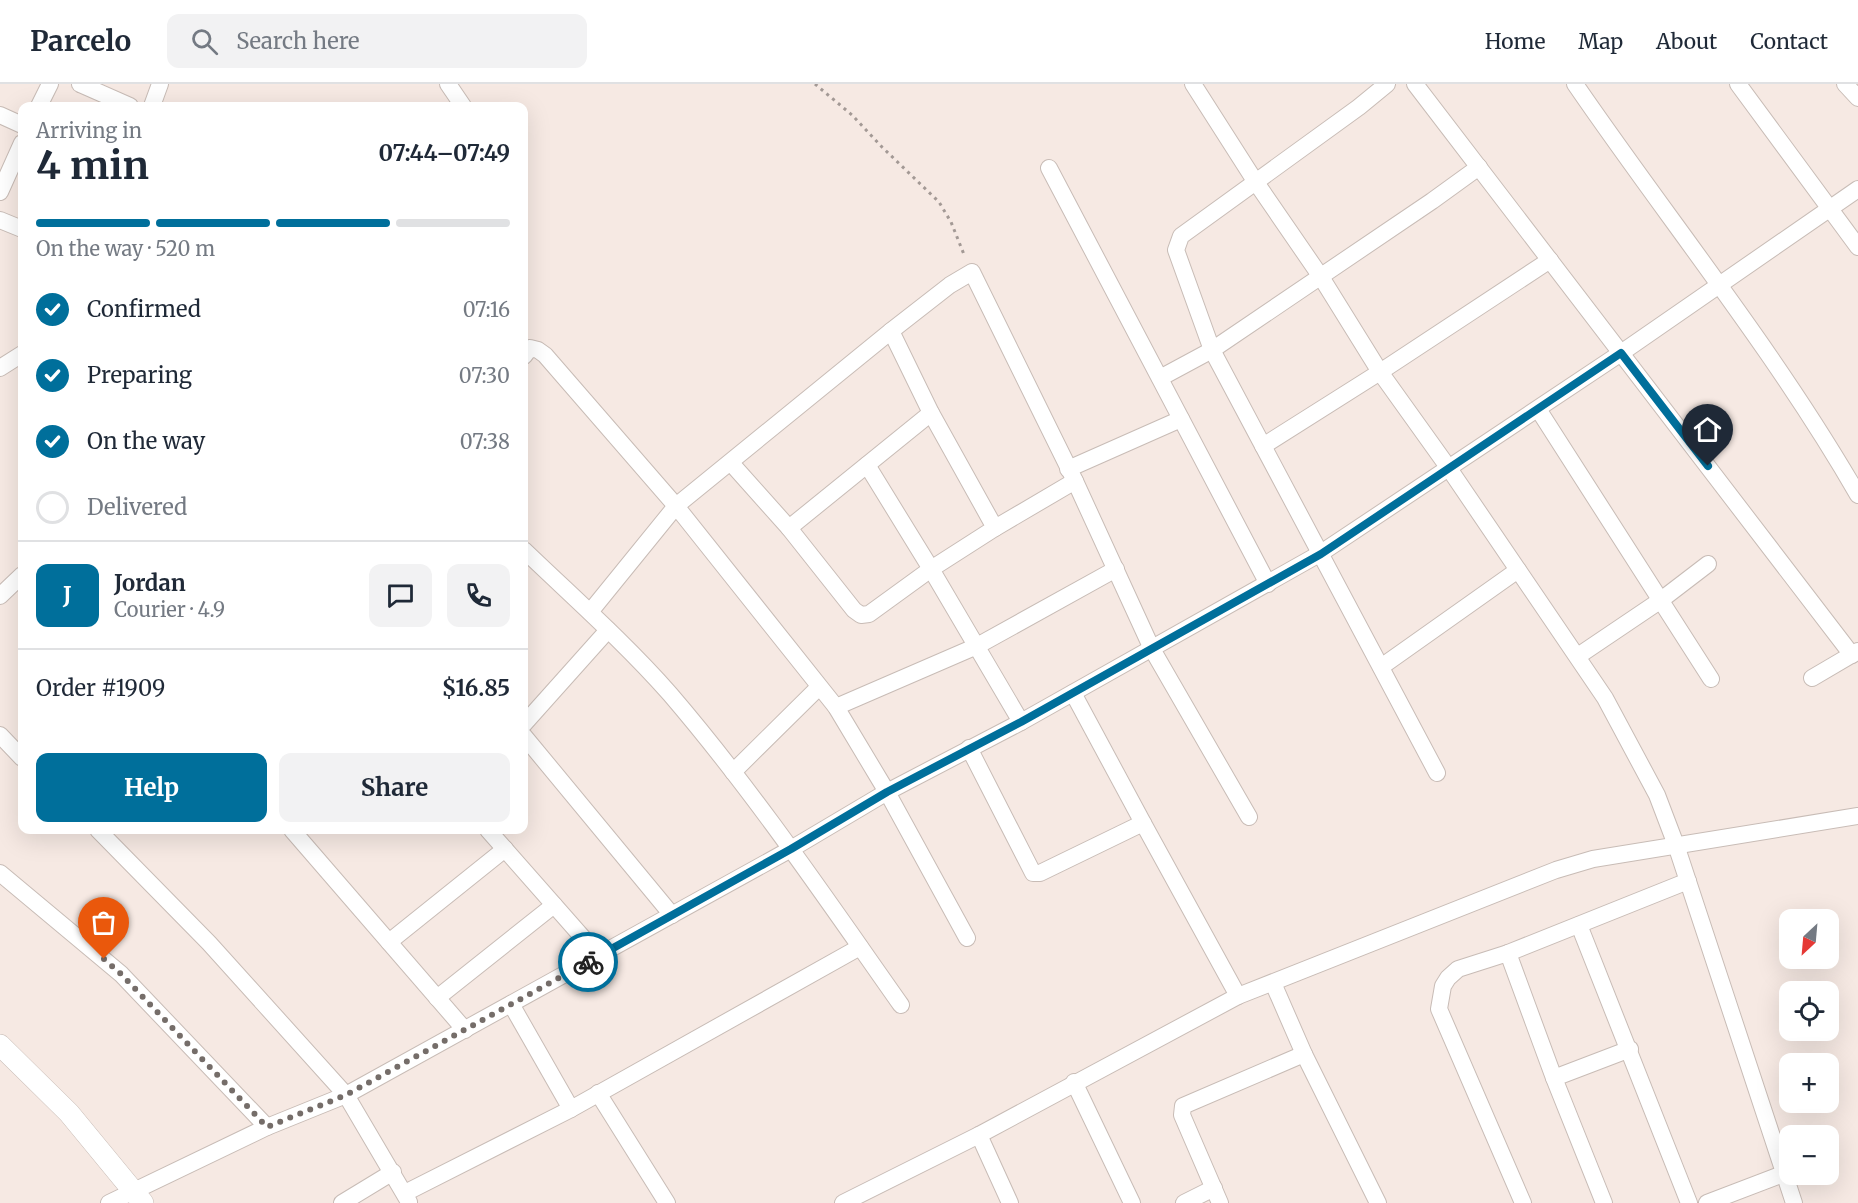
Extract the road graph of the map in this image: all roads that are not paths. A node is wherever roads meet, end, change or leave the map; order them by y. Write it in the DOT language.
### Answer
graph roads {
  1 [pos="50,84"];
  2 [pos="80,84"];
  3 [pos="160,84"];
  4 [pos="448,84"];
  5 [pos="1193,84"];
  6 [pos="1387,84"];
  7 [pos="1415,84"];
  8 [pos="1575,84"];
  9 [pos="1738,84"];
  10 [pos="1845,84"];
  11 [pos="1858,98"];
  12 [pos="41,102"];
  13 [pos="121,102"];
  14 [pos="153,102"];
  15 [pos="460,102"];
  16 [pos="0,115"];
  17 [pos="18,123"];
  18 [pos="18,152"];
  19 [pos="1479,167"];
  20 [pos="1049,168"];
  21 [pos="1255,181"];
  22 [pos="1858,189"];
  23 [pos="0,192"];
  24 [pos="1830,207"];
  25 [pos="0,220"];
  26 [pos="18,227"];
  27 [pos="1858,247"];
  28 [pos="1550,260"];
  29 [pos="1321,277"];
  30 [pos="1719,285"];
  31 [pos="891,331"];
  32 [pos="1212,350"];
  33 [pos="528,351"];
  34 [pos="1621,353"];
  35 [pos="18,357"];
  36 [pos="0,368"];
  37 [pos="1380,372"];
  38 [pos="1160,378"];
  39 [pos="1538,409"];
  40 [pos="931,412"];
  41 [pos="1181,419"];
  42 [pos="1263,446"];
  43 [pos="731,463"];
  44 [pos="867,465"];
  45 [pos="1448,467"];
  46 [pos="1072,475"];
  47 [pos="1858,495"];
  48 [pos="676,506"];
  49 [pos="789,528"];
  50 [pos="995,528"];
  51 [pos="528,554"];
  52 [pos="1321,554"];
  53 [pos="1708,564"];
  54 [pos="1116,568"];
  55 [pos="931,569"];
  56 [pos="1518,570"];
  57 [pos="18,579"];
  58 [pos="1268,584"];
  59 [pos="0,596"];
  60 [pos="1661,600"];
  61 [pos="590,612"];
  62 [pos="608,630"];
  63 [pos="977,646"];
  64 [pos="1152,649"];
  65 [pos="1855,653"];
  66 [pos="1578,656"];
  67 [pos="1381,667"];
  68 [pos="1812,678"];
  69 [pos="1711,680"];
  70 [pos="819,687"];
  71 [pos="1073,693"];
  72 [pos="836,707"];
  73 [pos="528,720"];
  74 [pos="1021,722"];
  75 [pos="0,735"];
  76 [pos="528,741"];
  77 [pos="969,748"];
  78 [pos="18,754"];
  79 [pos="733,772"];
  80 [pos="1437,773"];
  81 [pos="887,792"];
  82 [pos="1858,816"];
  83 [pos="1249,817"];
  84 [pos="1143,823"];
  85 [pos="102,834"];
  86 [pos="295,834"];
  87 [pos="492,834"];
  88 [pos="1676,845"];
  89 [pos="505,849"];
  90 [pos="791,849"];
  91 [pos="0,873"];
  92 [pos="1688,882"];
  93 [pos="554,905"];
  94 [pos="672,915"];
  95 [pos="1579,925"];
  96 [pos="967,938"];
  97 [pos="389,942"];
  98 [pos="860,947"];
  99 [pos="1508,953"];
  100 [pos="599,956"];
  101 [pos="1273,983"];
  102 [pos="1238,996"];
  103 [pos="437,998"];
  104 [pos="511,1004"];
  105 [pos="901,1005"];
  106 [pos="465,1030"];
  107 [pos="0,1045"];
  108 [pos="1630,1049"];
  109 [pos="1304,1053"];
  110 [pos="1554,1078"];
  111 [pos="1074,1082"];
  112 [pos="598,1094"];
  113 [pos="346,1095"];
  114 [pos="571,1109"];
  115 [pos="267,1127"];
  116 [pos="979,1135"];
  117 [pos="1779,1162"];
  118 [pos="393,1172"];
  119 [pos="1779,1176"];
  120 [pos="1787,1185"];
  121 [pos="1217,1195"];
  122 [pos="139,1197"];
  123 [pos="363,1197"];
  124 [pos="407,1198"];
  125 [pos="109,1203"];
  126 [pos="342,1203"];
  127 [pos="667,1203"];
  128 [pos="843,1203"];
  129 [pos="1010,1203"];
  130 [pos="1132,1203"];
  131 [pos="1184,1203"];
  132 [pos="1378,1203"];
  133 [pos="1523,1203"];
  134 [pos="1604,1203"];
  135 [pos="1689,1203"];
  136 [pos="1707,1203"];
  137 [pos="1794,1203"];
  1 -- 12 [label="street"];
  2 -- 13 [label="street"];
  3 -- 14 [label="street"];
  4 -- 15 [label="street"];
  5 -- 21 [label="street"];
  6 -- 21 [label="street"];
  7 -- 19 [label="street"];
  8 -- 30 [label="street"];
  9 -- 24 [label="street"];
  10 -- 11 [label="street"];
  16 -- 17 [label="street"];
  18 -- 23 [label="street"];
  19 -- 28 [label="street"];
  19 -- 29 [label="street"];
  20 -- 38 [label="street"];
  21 -- 29 [label="street"];
  21 -- 32 [label="street"];
  22 -- 24 [label="street"];
  24 -- 27 [label="street"];
  24 -- 30 [label="street"];
  25 -- 26 [label="street"];
  28 -- 34 [label="street"];
  28 -- 37 [label="street"];
  29 -- 32 [label="street"];
  29 -- 37 [label="street"];
  30 -- 34 [label="street"];
  30 -- 47 [label="street"];
  31 -- 40 [label="street"];
  31 -- 43 [label="street"];
  31 -- 46 [label="street"];
  32 -- 38 [label="street"];
  32 -- 42 [label="street"];
  33 -- 48 [label="street"];
  34 -- 39 [label="street"];
  34 -- 65 [label="street"];
  35 -- 36 [label="street"];
  37 -- 42 [label="street"];
  37 -- 45 [label="street"];
  38 -- 41 [label="street"];
  39 -- 45 [label="street"];
  39 -- 60 [label="street"];
  40 -- 44 [label="street"];
  40 -- 50 [label="street"];
  41 -- 46 [label="street"];
  41 -- 58 [label="street"];
  42 -- 52 [label="street"];
  43 -- 48 [label="street"];
  43 -- 49 [label="street"];
  44 -- 49 [label="street"];
  44 -- 55 [label="street"];
  45 -- 52 [label="street"];
  45 -- 56 [label="street"];
  46 -- 50 [label="street"];
  46 -- 54 [label="street"];
  48 -- 61 [label="street"];
  48 -- 70 [label="street"];
  49 -- 55 [label="street"];
  50 -- 55 [label="street"];
  51 -- 61 [label="street"];
  52 -- 58 [label="street"];
  52 -- 67 [label="street"];
  53 -- 60 [label="street"];
  54 -- 63 [label="street"];
  54 -- 64 [label="street"];
  55 -- 63 [label="street"];
  56 -- 66 [label="street"];
  56 -- 67 [label="street"];
  57 -- 59 [label="street"];
  58 -- 64 [label="street"];
  60 -- 66 [label="street"];
  60 -- 69 [label="street"];
  61 -- 62 [label="street"];
  62 -- 73 [label="street"];
  62 -- 79 [label="street"];
  63 -- 72 [label="street"];
  63 -- 74 [label="street"];
  64 -- 71 [label="street"];
  64 -- 83 [label="street"];
  65 -- 68 [label="street"];
  66 -- 88 [label="street"];
  67 -- 80 [label="street"];
  70 -- 72 [label="street"];
  70 -- 79 [label="street"];
  71 -- 74 [label="street"];
  71 -- 84 [label="street"];
  72 -- 81 [label="street"];
  74 -- 77 [label="street"];
  75 -- 78 [label="street"];
  76 -- 94 [label="street"];
  77 -- 81 [label="street"];
  77 -- 84 [label="street"];
  79 -- 90 [label="street"];
  81 -- 90 [label="street"];
  81 -- 96 [label="street"];
  82 -- 88 [label="street"];
  84 -- 102 [label="street"];
  85 -- 113 [label="street"];
  86 -- 97 [label="street"];
  87 -- 89 [label="street"];
  88 -- 92 [label="street"];
  88 -- 101 [label="street"];
  89 -- 93 [label="street"];
  89 -- 97 [label="street"];
  90 -- 94 [label="street"];
  90 -- 98 [label="street"];
  91 -- 115 [label="street"];
  92 -- 95 [label="street"];
  92 -- 117 [label="street"];
  93 -- 100 [label="street"];
  93 -- 103 [label="street"];
  94 -- 100 [label="street"];
  95 -- 99 [label="street"];
  95 -- 108 [label="street"];
  97 -- 103 [label="street"];
  98 -- 105 [label="street"];
  98 -- 112 [label="street"];
  99 -- 110 [label="street"];
  99 -- 133 [label="street"];
  100 -- 104 [label="street"];
  101 -- 102 [label="street"];
  101 -- 109 [label="street"];
  102 -- 111 [label="street"];
  103 -- 106 [label="street"];
  104 -- 106 [label="street"];
  104 -- 114 [label="street"];
  106 -- 113 [label="street"];
  107 -- 122 [label="street"];
  108 -- 110 [label="street"];
  108 -- 135 [label="street"];
  109 -- 121 [label="street"];
  109 -- 132 [label="street"];
  110 -- 134 [label="street"];
  111 -- 116 [label="street"];
  111 -- 130 [label="street"];
  112 -- 114 [label="street"];
  112 -- 127 [label="street"];
  113 -- 115 [label="street"];
  113 -- 118 [label="street"];
  114 -- 124 [label="street"];
  115 -- 122 [label="street"];
  116 -- 128 [label="street"];
  116 -- 129 [label="street"];
  118 -- 123 [label="street"];
  118 -- 124 [label="street"];
  119 -- 136 [label="street"];
  120 -- 137 [label="street"];
  121 -- 131 [label="street"];
  122 -- 125 [label="street"];
  123 -- 126 [label="street"];
}
